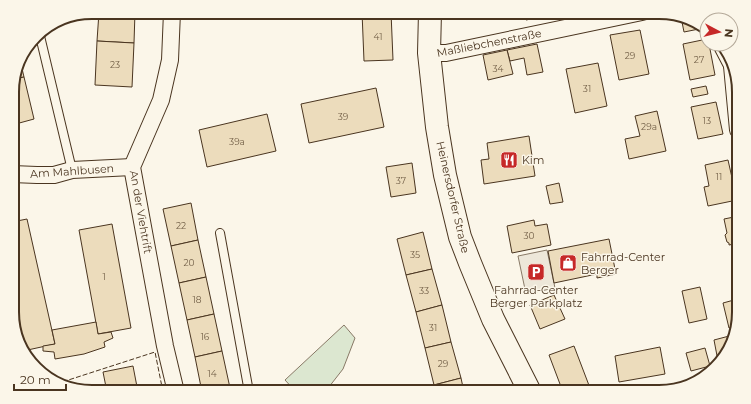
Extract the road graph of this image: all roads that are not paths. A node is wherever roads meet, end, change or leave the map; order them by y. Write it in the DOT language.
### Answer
graph roads {
  1 [pos="172,19"];
  2 [pos="430,19"];
  3 [pos="608,19"];
  4 [pos="41,39"];
  5 [pos="429,54"];
  6 [pos="132,167"];
  7 [pos="72,170"];
  8 [pos="19,174"];
  9 [pos="220,233"];
  10 [pos="174,385"];
  11 [pos="248,385"];
  12 [pos="527,385"];
  1 -- 6 [label="street, An der Viehtrift"];
  2 -- 5 [label="main road, Heinersdorfer Straße"];
  3 -- 5 [label="street, Maßliebchenstraße"];
  4 -- 7 [label="lane"];
  5 -- 12 [label="main road, Heinersdorfer Straße"];
  6 -- 7 [label="street, Am Mahlbusen"];
  6 -- 10 [label="street, An der Viehtrift"];
  7 -- 8 [label="street, Am Mahlbusen"];
  9 -- 11 [label="lane"];
}
